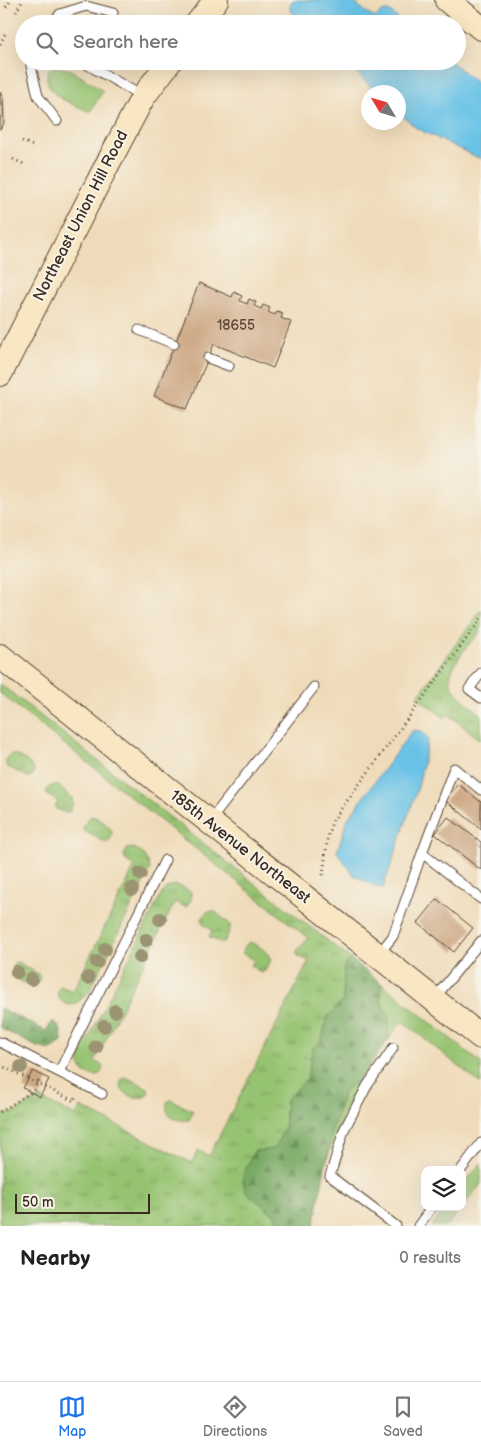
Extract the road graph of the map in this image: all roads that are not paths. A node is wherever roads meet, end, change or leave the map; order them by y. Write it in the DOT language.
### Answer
graph roads {
  1 [pos="216,0"];
  2 [pos="447,0"];
  3 [pos="113,13"];
  4 [pos="59,15"];
  5 [pos="204,15"];
  6 [pos="465,15"];
  7 [pos="466,16"];
  8 [pos="481,28"];
  9 [pos="32,70"];
  10 [pos="96,70"];
  11 [pos="163,70"];
  12 [pos="143,97"];
  13 [pos="57,121"];
  14 [pos="139,330"];
  15 [pos="174,344"];
  16 [pos="208,358"];
  17 [pos="229,366"];
  18 [pos="0,374"];
  19 [pos="0,656"];
  20 [pos="481,673"];
  21 [pos="314,687"];
  22 [pos="481,698"];
  23 [pos="481,790"];
  24 [pos="209,822"];
  25 [pos="422,853"];
  26 [pos="165,860"];
  27 [pos="481,899"];
  28 [pos="481,941"];
  29 [pos="378,956"];
  30 [pos="433,1000"];
  31 [pos="481,1037"];
  32 [pos="0,1042"];
  33 [pos="393,1048"];
  34 [pos="58,1072"];
  35 [pos="102,1094"];
  36 [pos="481,1143"];
  37 [pos="464,1166"];
  38 [pos="429,1211"];
  39 [pos="396,1226"];
  40 [pos="418,1226"];
  1 -- 5 [label="street"];
  2 -- 6 [label="street"];
  3 -- 4 [label="lane"];
  7 -- 8 [label="street"];
  9 -- 13 [label="lane"];
  10 -- 12 [label="lane"];
  11 -- 12 [label="street, Northeast Union Hill Road"];
  12 -- 18 [label="street, Northeast Union Hill Road"];
  14 -- 15 [label="lane"];
  16 -- 17 [label="lane"];
  19 -- 24 [label="street, 185th Avenue Northeast"];
  20 -- 22 [label="lane"];
  21 -- 24 [label="lane"];
  23 -- 25 [label="lane"];
  24 -- 29 [label="street, 185th Avenue Northeast"];
  25 -- 27 [label="lane"];
  25 -- 29 [label="lane"];
  26 -- 34 [label="lane"];
  28 -- 30 [label="lane"];
  29 -- 30 [label="street, 185th Avenue Northeast"];
  30 -- 31 [label="street, 185th Avenue Northeast"];
  32 -- 34 [label="lane"];
  33 -- 39 [label="lane"];
  34 -- 35 [label="lane"];
  36 -- 37 [label="lane"];
  38 -- 40 [label="lane"];
}
